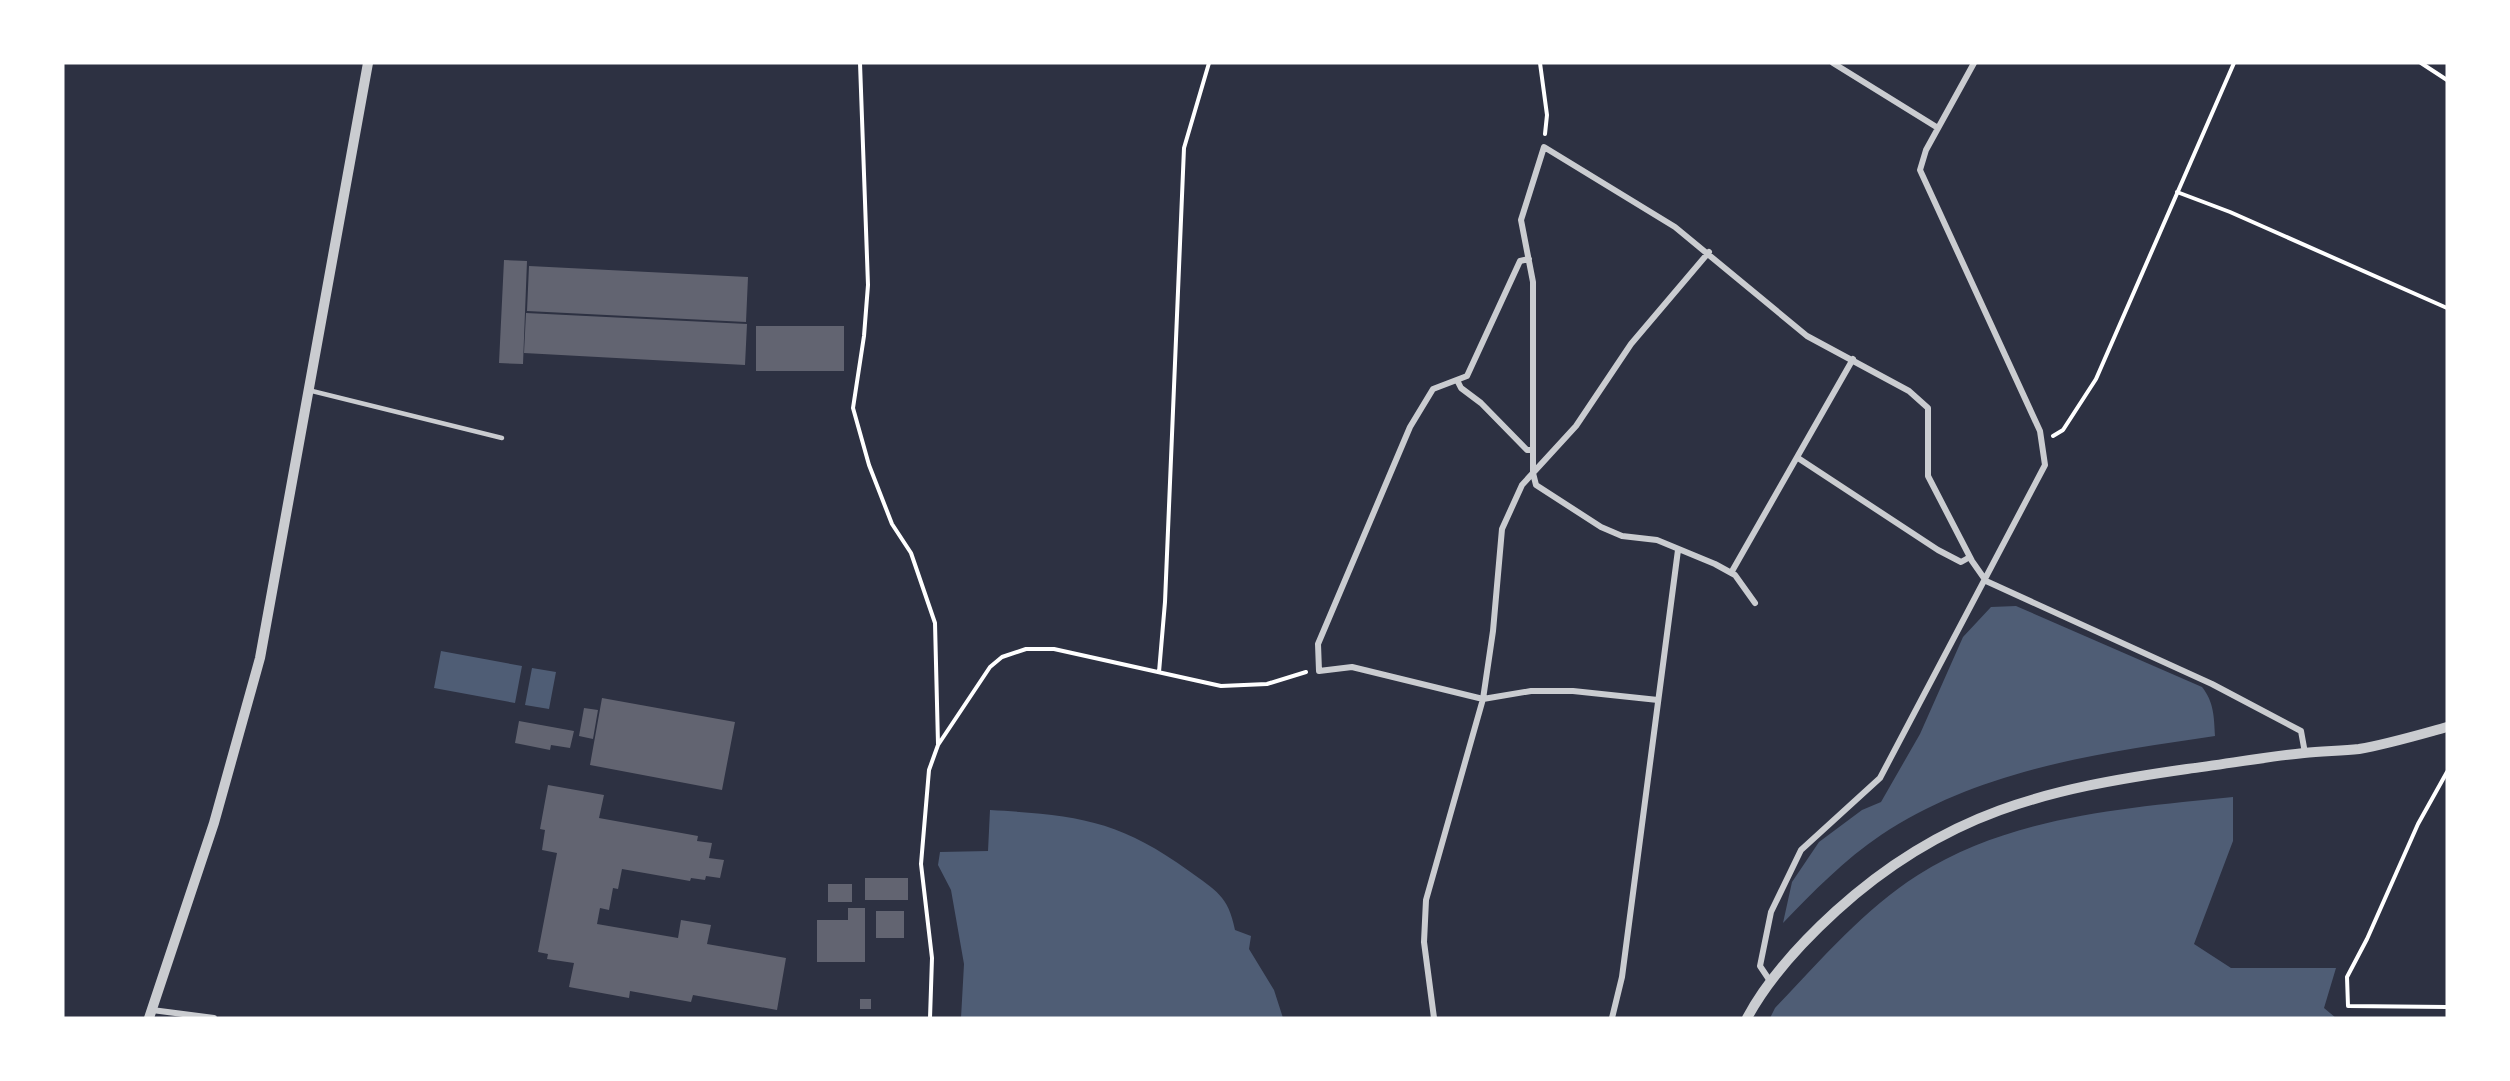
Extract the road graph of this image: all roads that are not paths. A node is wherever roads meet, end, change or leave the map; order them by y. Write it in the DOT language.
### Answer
graph roads {
  1 [pos="368,63"];
  2 [pos="1833,63"];
  3 [pos="1974,63"];
  4 [pos="1938,128"];
  5 [pos="1709,252"];
  6 [pos="1528,259"];
  7 [pos="1853,359"];
  8 [pos="1457,380"];
  9 [pos="308,390"];
  10 [pos="502,438"];
  11 [pos="1533,450"];
  12 [pos="1798,458"];
  13 [pos="1533,473"];
  14 [pos="1678,550"];
  15 [pos="1970,557"];
  16 [pos="1731,573"];
  17 [pos="1986,581"];
  18 [pos="1755,603"];
  19 [pos="1483,699"];
  20 [pos="1658,700"];
  21 [pos="2447,728"];
  22 [pos="2305,753"];
  23 [pos="1770,981"];
  24 [pos="151,1014"];
  25 [pos="214,1018"];
  26 [pos="1434,1018"];
  27 [pos="1612,1018"];
  28 [pos="1747,1018"];
  1 -- 9 [label="street"];
  2 -- 4 [label="street"];
  3 -- 4 [label="street"];
  4 -- 17 [label="street"];
  5 -- 6 [label="street"];
  5 -- 7 [label="street"];
  5 -- 13 [label="street"];
  6 -- 8 [label="street"];
  6 -- 11 [label="street"];
  7 -- 12 [label="street"];
  7 -- 15 [label="street"];
  8 -- 11 [label="street"];
  8 -- 19 [label="street"];
  9 -- 10 [label="lane"];
  9 -- 24 [label="street"];
  11 -- 13 [label="street"];
  12 -- 15 [label="street"];
  12 -- 16 [label="street"];
  13 -- 14 [label="street"];
  13 -- 19 [label="street"];
  14 -- 16 [label="street"];
  14 -- 20 [label="street"];
  15 -- 17 [label="street"];
  16 -- 18 [label="street"];
  17 -- 22 [label="street"];
  17 -- 23 [label="street"];
  19 -- 20 [label="street"];
  19 -- 26 [label="street"];
  20 -- 27 [label="street"];
  21 -- 22 [label="street"];
  22 -- 23 [label="street"];
  23 -- 28 [label="street"];
  24 -- 25 [label="street"];
}
